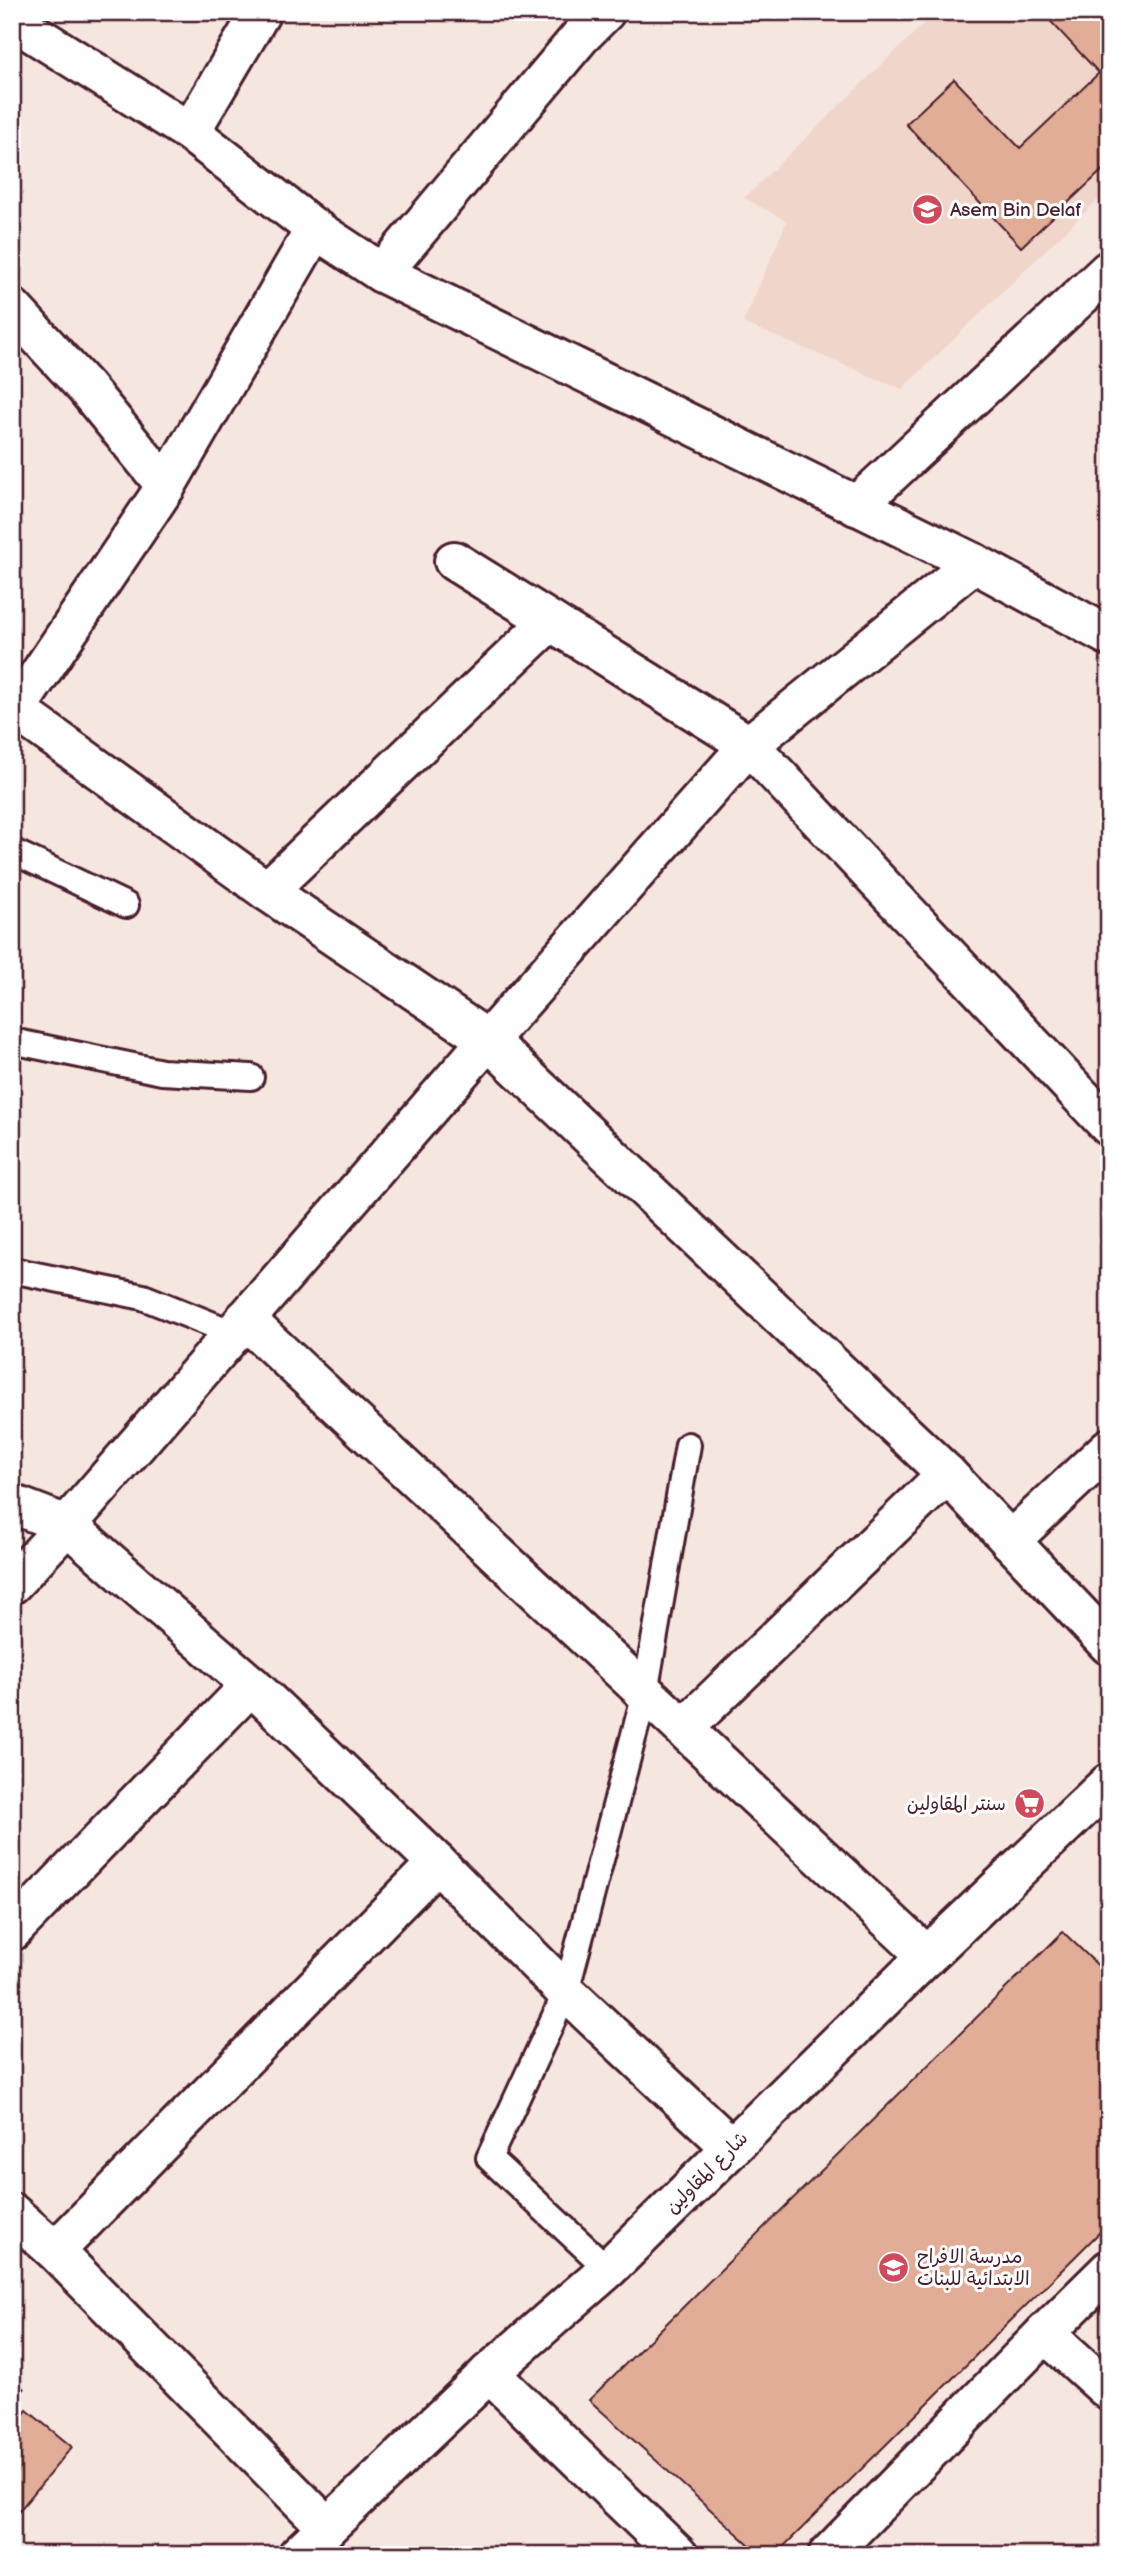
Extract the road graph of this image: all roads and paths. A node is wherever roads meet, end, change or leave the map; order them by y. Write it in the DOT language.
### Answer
graph roads {
  1 [pos="261,12"];
  2 [pos="605,12"];
  3 [pos="12,20"];
  4 [pos="190,132"];
  5 [pos="315,229"];
  6 [pos="1109,270"];
  7 [pos="382,273"];
  8 [pos="12,308"];
  9 [pos="166,486"];
  10 [pos="856,506"];
  11 [pos="454,561"];
  12 [pos="974,563"];
  13 [pos="550,621"];
  14 [pos="1109,635"];
  15 [pos="13,710"];
  16 [pos="749,745"];
  17 [pos="12,850"];
  18 [pos="267,891"];
  19 [pos="126,905"];
  20 [pos="488,1040"];
  21 [pos="12,1041"];
  22 [pos="251,1077"];
  23 [pos="1109,1126"];
  24 [pos="12,1270"];
  25 [pos="239,1326"];
  26 [pos="688,1445"];
  27 [pos="1109,1448"];
  28 [pos="947,1474"];
  29 [pos="12,1504"];
  30 [pos="67,1525"];
  31 [pos="1010,1541"];
  32 [pos="12,1584"];
  33 [pos="1109,1644"];
  34 [pos="251,1685"];
  35 [pos="645,1693"];
  36 [pos="684,1728"];
  37 [pos="1109,1783"];
  38 [pos="437,1863"];
  39 [pos="12,1931"];
  40 [pos="927,1956"];
  41 [pos="566,1992"];
  42 [pos="731,2147"];
  43 [pos="12,2213"];
  44 [pos="55,2251"];
  45 [pos="608,2269"];
  46 [pos="1109,2270"];
  47 [pos="1045,2333"];
  48 [pos="489,2373"];
  49 [pos="1109,2391"];
  50 [pos="327,2527"];
  51 [pos="298,2555"];
  52 [pos="678,2555"];
  53 [pos="828,2555"];
  1 -- 4 [label="street"];
  2 -- 7 [label="street"];
  3 -- 4 [label="street"];
  4 -- 5 [label="street"];
  5 -- 7 [label="street"];
  5 -- 9 [label="street"];
  6 -- 10 [label="street"];
  7 -- 10 [label="street"];
  8 -- 9 [label="street"];
  9 -- 15 [label="street"];
  10 -- 12 [label="street"];
  11 -- 13 [label="street"];
  12 -- 14 [label="street"];
  12 -- 16 [label="street"];
  13 -- 16 [label="street"];
  13 -- 18 [label="street"];
  15 -- 18 [label="street"];
  16 -- 20 [label="street"];
  16 -- 23 [label="street"];
  17 -- 19 [label="lane"];
  18 -- 20 [label="street"];
  20 -- 25 [label="street"];
  20 -- 28 [label="street"];
  21 -- 22 [label="lane"];
  24 -- 25 [label="lane"];
  25 -- 30 [label="street"];
  25 -- 35 [label="street"];
  26 -- 35 [label="lane"];
  27 -- 31 [label="street"];
  28 -- 31 [label="street"];
  28 -- 36 [label="street"];
  29 -- 30 [label="street"];
  30 -- 32 [label="street"];
  30 -- 34 [label="street"];
  31 -- 33 [label="street"];
  34 -- 38 [label="street"];
  34 -- 39 [label="street"];
  35 -- 36 [label="street"];
  35 -- 41 [label="lane"];
  36 -- 40 [label="street"];
  37 -- 40 [label="street, شارع المقاولين"];
  38 -- 41 [label="street"];
  38 -- 44 [label="street"];
  40 -- 42 [label="street, شارع المقاولين"];
  41 -- 42 [label="street"];
  41 -- 45 [label="lane"];
  42 -- 45 [label="street, شارع المقاولين"];
  43 -- 44 [label="street"];
  44 -- 50 [label="street"];
  45 -- 48 [label="street, شارع المقاولين"];
  46 -- 47 [label="street"];
  47 -- 49 [label="street"];
  47 -- 53 [label="street"];
  48 -- 50 [label="street, شارع المقاولين"];
  48 -- 52 [label="street"];
  50 -- 51 [label="street, شارع المقاولين"];
}
